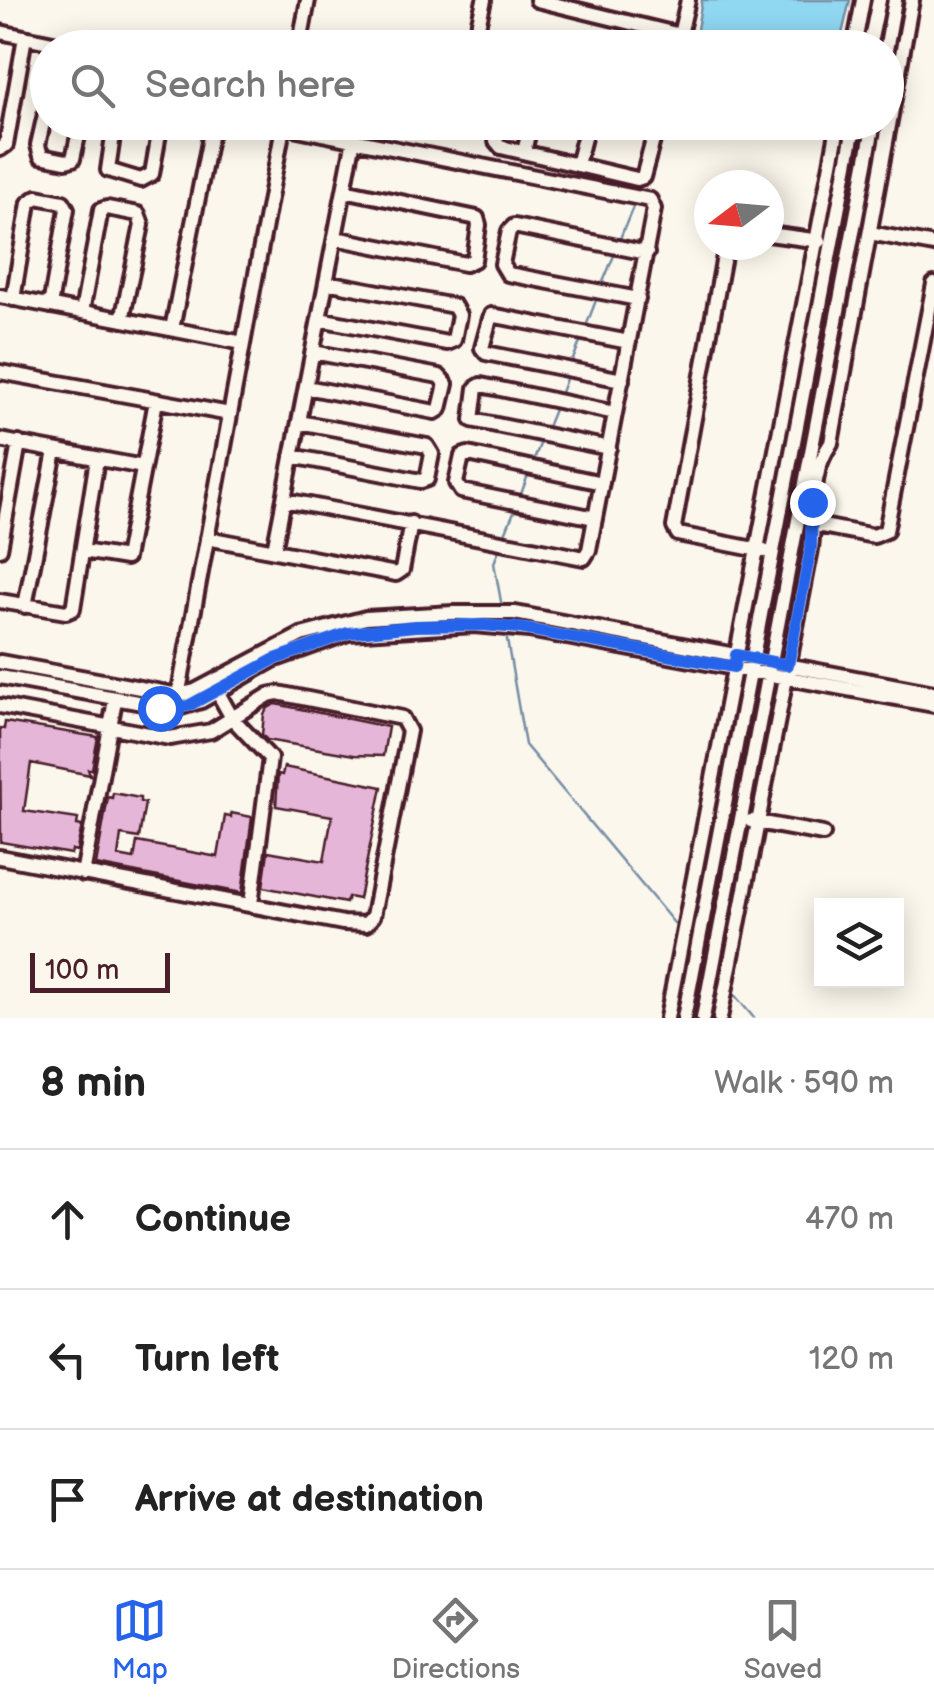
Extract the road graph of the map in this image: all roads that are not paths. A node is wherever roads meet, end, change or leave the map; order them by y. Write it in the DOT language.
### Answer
graph roads {
  1 [pos="308,0"];
  2 [pos="484,0"];
  3 [pos="537,0"];
  4 [pos="688,0"];
  5 [pos="863,0"];
  6 [pos="878,0"];
  7 [pos="895,0"];
  8 [pos="912,0"];
  9 [pos="302,30"];
  10 [pos="476,30"];
  11 [pos="640,30"];
  12 [pos="681,30"];
  13 [pos="857,30"];
  14 [pos="872,30"];
  15 [pos="890,30"];
  16 [pos="0,32"];
  17 [pos="26,37"];
  18 [pos="30,38"];
  19 [pos="904,44"];
  20 [pos="39,140"];
  21 [pos="77,140"];
  22 [pos="113,140"];
  23 [pos="158,140"];
  24 [pos="209,140"];
  25 [pos="281,140"];
  26 [pos="354,140"];
  27 [pos="359,140"];
  28 [pos="498,140"];
  29 [pos="527,140"];
  30 [pos="584,140"];
  31 [pos="652,140"];
  32 [pos="835,140"];
  33 [pos="852,140"];
  34 [pos="871,140"];
  35 [pos="887,140"];
  36 [pos="0,149"];
  37 [pos="524,152"];
  38 [pos="578,165"];
  39 [pos="344,190"];
  40 [pos="870,233"];
  41 [pos="784,236"];
  42 [pos="335,238"];
  43 [pos="816,240"];
  44 [pos="832,243"];
  45 [pos="934,245"];
  46 [pos="647,253"];
  47 [pos="723,260"];
  48 [pos="326,282"];
  49 [pos="934,284"];
  50 [pos="7,297"];
  51 [pos="638,299"];
  52 [pos="50,306"];
  53 [pos="82,312"];
  54 [pos="319,319"];
  55 [pos="122,320"];
  56 [pos="172,329"];
  57 [pos="629,342"];
  58 [pos="243,343"];
  59 [pos="312,352"];
  60 [pos="0,372"];
  61 [pos="622,380"];
  62 [pos="306,387"];
  63 [pos="156,401"];
  64 [pos="616,412"];
  65 [pos="230,414"];
  66 [pos="299,422"];
  67 [pos="0,440"];
  68 [pos="20,443"];
  69 [pos="608,448"];
  70 [pos="55,451"];
  71 [pos="292,456"];
  72 [pos="98,459"];
  73 [pos="143,467"];
  74 [pos="602,483"];
  75 [pos="284,500"];
  76 [pos="595,518"];
  77 [pos="411,524"];
  78 [pos="812,524"];
  79 [pos="207,538"];
  80 [pos="0,549"];
  81 [pos="274,550"];
  82 [pos="757,550"];
  83 [pos="83,551"];
  84 [pos="773,553"];
  85 [pos="0,601"];
  86 [pos="25,606"];
  87 [pos="504,620"];
  88 [pos="735,661"];
  89 [pos="0,662"];
  90 [pos="752,665"];
  91 [pos="768,668"];
  92 [pos="787,671"];
  93 [pos="0,677"];
  94 [pos="217,691"];
  95 [pos="931,699"];
  96 [pos="114,700"];
  97 [pos="177,702"];
  98 [pos="0,706"];
  99 [pos="232,718"];
  100 [pos="110,728"];
  101 [pos="740,819"];
  102 [pos="756,822"];
  103 [pos="823,834"];
  104 [pos="0,857"];
  105 [pos="84,874"];
  106 [pos="250,904"];
  107 [pos="668,1018"];
  108 [pos="684,1018"];
  109 [pos="703,1018"];
  110 [pos="720,1018"];
  1 -- 9 [label="street"];
  2 -- 10 [label="street"];
  3 -- 11 [label="street"];
  4 -- 12 [label="street"];
  5 -- 13 [label="street"];
  6 -- 14 [label="street"];
  7 -- 15 [label="street"];
  8 -- 19 [label="street"];
  16 -- 17 [label="street"];
  17 -- 18 [label="street"];
  17 -- 36 [label="street"];
  20 -- 21 [label="street"];
  22 -- 23 [label="street"];
  24 -- 56 [label="street"];
  25 -- 58 [label="street"];
  26 -- 39 [label="street"];
  27 -- 46 [label="street"];
  28 -- 37 [label="street"];
  29 -- 37 [label="street"];
  30 -- 38 [label="street"];
  31 -- 38 [label="street"];
  32 -- 43 [label="street"];
  33 -- 44 [label="street"];
  34 -- 91 [label="street"];
  35 -- 40 [label="street"];
  37 -- 38 [label="street"];
  39 -- 42 [label="street"];
  39 -- 42 [label="street"];
  40 -- 45 [label="street"];
  40 -- 78 [label="street"];
  41 -- 43 [label="street"];
  42 -- 48 [label="street"];
  43 -- 44 [label="street"];
  43 -- 82 [label="street"];
  44 -- 84 [label="street"];
  46 -- 51 [label="street"];
  46 -- 51 [label="street"];
  47 -- 82 [label="street"];
  48 -- 54 [label="street"];
  48 -- 54 [label="street"];
  49 -- 78 [label="street"];
  50 -- 52 [label="street"];
  50 -- 52 [label="street"];
  51 -- 57 [label="street"];
  52 -- 53 [label="street"];
  53 -- 55 [label="street"];
  53 -- 55 [label="street"];
  54 -- 59 [label="street"];
  55 -- 56 [label="street"];
  56 -- 58 [label="street"];
  57 -- 61 [label="street"];
  57 -- 61 [label="street"];
  58 -- 65 [label="street"];
  59 -- 62 [label="street"];
  59 -- 62 [label="street"];
  60 -- 63 [label="street"];
  61 -- 64 [label="street"];
  62 -- 66 [label="street"];
  63 -- 65 [label="street"];
  63 -- 73 [label="street"];
  64 -- 69 [label="street"];
  64 -- 69 [label="street"];
  65 -- 79 [label="street"];
  66 -- 71 [label="street"];
  66 -- 71 [label="street"];
  67 -- 68 [label="street"];
  68 -- 70 [label="street"];
  68 -- 80 [label="street"];
  69 -- 74 [label="street"];
  70 -- 72 [label="street"];
  70 -- 86 [label="street"];
  71 -- 75 [label="street"];
  72 -- 73 [label="street"];
  72 -- 83 [label="street"];
  73 -- 83 [label="street"];
  74 -- 76 [label="street"];
  74 -- 76 [label="street"];
  75 -- 77 [label="street"];
  75 -- 81 [label="street"];
  76 -- 77 [label="street"];
  77 -- 81 [label="street"];
  78 -- 92 [label="street"];
  79 -- 81 [label="street"];
  79 -- 97 [label="street"];
  82 -- 84 [label="street"];
  82 -- 88 [label="street"];
  83 -- 86 [label="street"];
  84 -- 90 [label="street"];
  85 -- 86 [label="street"];
  87 -- 88 [label="street"];
  87 -- 94 [label="street"];
  87 -- 97 [label="street"];
  88 -- 90 [label="street"];
  88 -- 107 [label="street"];
  89 -- 97 [label="street"];
  90 -- 91 [label="street"];
  90 -- 108 [label="street"];
  91 -- 92 [label="street"];
  91 -- 101 [label="street"];
  92 -- 95 [label="street"];
  92 -- 102 [label="street"];
  93 -- 96 [label="street"];
  94 -- 97 [label="street"];
  94 -- 99 [label="street"];
  96 -- 97 [label="street"];
  96 -- 100 [label="street"];
  98 -- 100 [label="street"];
  99 -- 100 [label="street"];
  99 -- 106 [label="street"];
  99 -- 106 [label="street"];
  100 -- 105 [label="street"];
  101 -- 102 [label="street"];
  101 -- 109 [label="street"];
  102 -- 103 [label="street"];
  102 -- 110 [label="street"];
  104 -- 105 [label="street"];
  105 -- 106 [label="street"];
}
